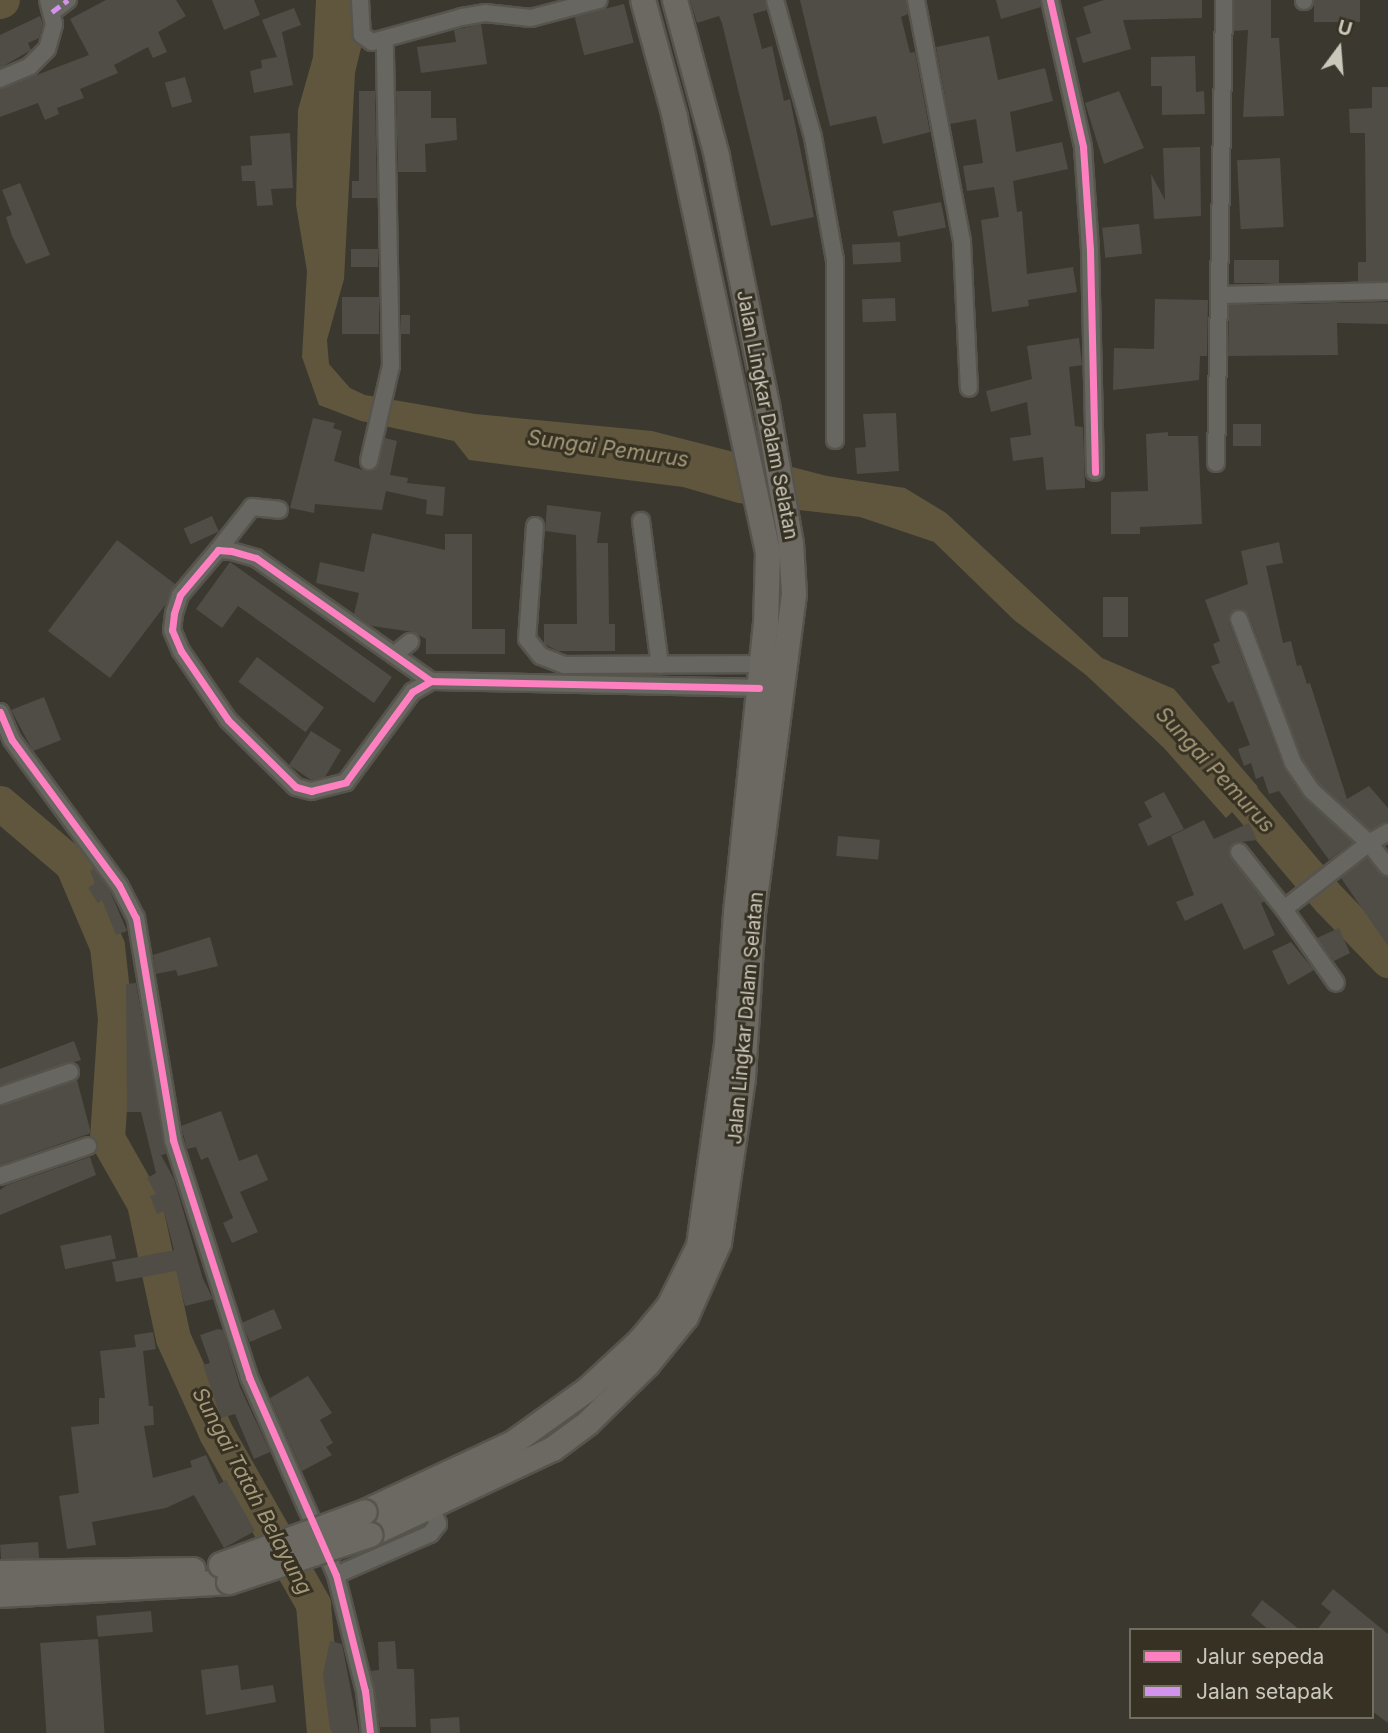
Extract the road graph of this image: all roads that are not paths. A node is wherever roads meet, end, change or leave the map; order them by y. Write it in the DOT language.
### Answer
graph roads {
  1 [pos="68,0"];
  2 [pos="360,0"];
  3 [pos="599,0"];
  4 [pos="643,0"];
  5 [pos="675,0"];
  6 [pos="775,0"];
  7 [pos="916,0"];
  8 [pos="1051,0"];
  9 [pos="1224,0"];
  10 [pos="50,5"];
  11 [pos="385,42"];
  12 [pos="0,79"];
  13 [pos="717,156"];
  14 [pos="685,164"];
  15 [pos="1388,291"];
  16 [pos="1219,295"];
  17 [pos="969,388"];
  18 [pos="835,440"];
  19 [pos="369,461"];
  20 [pos="1216,463"];
  21 [pos="1095,472"];
  22 [pos="279,510"];
  23 [pos="641,521"];
  24 [pos="535,526"];
  25 [pos="218,550"];
  26 [pos="1238,619"];
  27 [pos="410,642"];
  28 [pos="394,655"];
  29 [pos="774,664"];
  30 [pos="660,665"];
  31 [pos="431,681"];
  32 [pos="759,688"];
  33 [pos="0,712"];
  34 [pos="1388,832"];
  35 [pos="1369,843"];
  36 [pos="1239,852"];
  37 [pos="1388,867"];
  38 [pos="1284,909"];
  39 [pos="1336,983"];
  40 [pos="70,1072"];
  41 [pos="0,1096"];
  42 [pos="88,1146"];
  43 [pos="0,1176"];
  44 [pos="564,1407"];
  45 [pos="580,1429"];
  46 [pos="426,1497"];
  47 [pos="0,1573"];
  48 [pos="225,1573"];
  49 [pos="336,1575"];
  50 [pos="0,1595"];
  51 [pos="370,1733"];
  1 -- 10 [label="street"];
  2 -- 11 [label="street"];
  3 -- 11 [label="street"];
  4 -- 14 [label="main road, Jalan Lingkar Dalam Selatan"];
  5 -- 13 [label="main road, Jalan Lingkar Dalam Selatan"];
  6 -- 18 [label="street"];
  7 -- 17 [label="street"];
  8 -- 21 [label="street"];
  9 -- 16 [label="street"];
  10 -- 12 [label="street"];
  11 -- 19 [label="street"];
  13 -- 14 [label="main road"];
  13 -- 29 [label="main road, Jalan Lingkar Dalam Selatan"];
  14 -- 29 [label="main road, Jalan Lingkar Dalam Selatan"];
  15 -- 16 [label="street"];
  16 -- 20 [label="street"];
  22 -- 25 [label="street"];
  23 -- 30 [label="street"];
  24 -- 30 [label="street"];
  25 -- 28 [label="street"];
  25 -- 31 [label="street"];
  26 -- 35 [label="street"];
  27 -- 28 [label="street"];
  28 -- 31 [label="street"];
  29 -- 30 [label="street"];
  29 -- 32 [label="main road, Jalan Lingkar Dalam Selatan"];
  29 -- 45 [label="main road, Jalan Lingkar Dalam Selatan"];
  31 -- 32 [label="street"];
  32 -- 44 [label="main road, Jalan Lingkar Dalam Selatan"];
  33 -- 49 [label="street"];
  34 -- 35 [label="street"];
  35 -- 37 [label="street"];
  35 -- 38 [label="street"];
  36 -- 38 [label="street"];
  38 -- 39 [label="street"];
  40 -- 41 [label="street"];
  42 -- 43 [label="street"];
  44 -- 45 [label="main road"];
  44 -- 46 [label="main road, Jalan Lingkar Dalam Selatan"];
  45 -- 46 [label="main road, Jalan Lingkar Dalam Selatan"];
  46 -- 48 [label="main road, Jalan Lingkar Dalam Selatan, bridge"];
  46 -- 49 [label="street"];
  47 -- 48 [label="main road, Jalan Lingkar Dalam Selatan"];
  48 -- 50 [label="main road, Jalan Lingkar Dalam Selatan"];
  49 -- 51 [label="street"];
}
